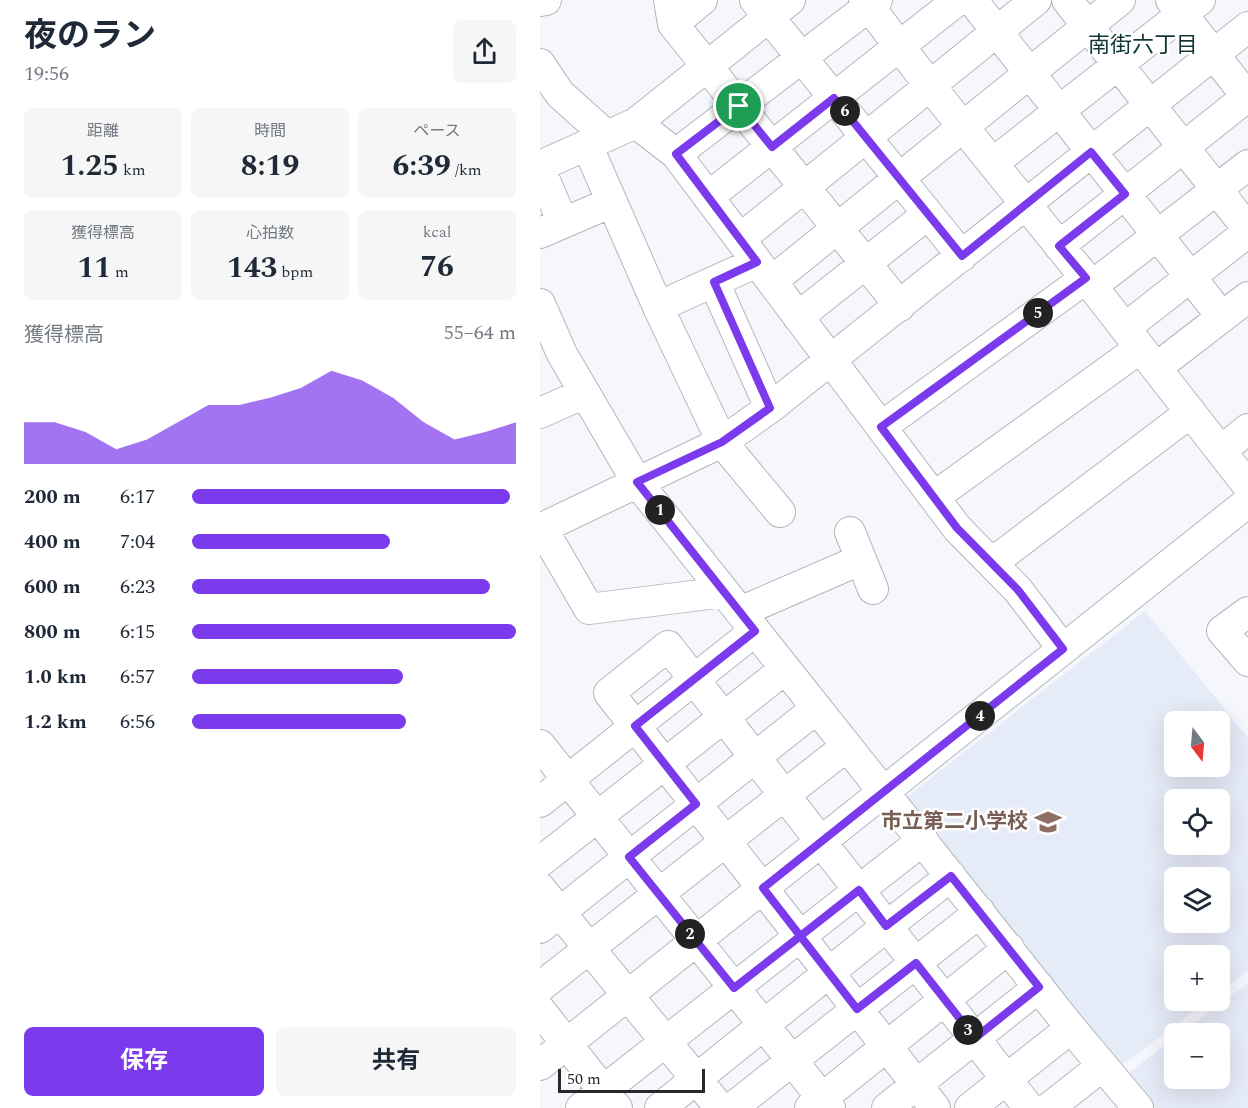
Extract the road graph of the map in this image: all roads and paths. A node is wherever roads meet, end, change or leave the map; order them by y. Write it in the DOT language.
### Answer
graph roads {
  1 [pos="546,0"];
  2 [pos="702,0"];
  3 [pos="958,0"];
  4 [pos="972,0"];
  5 [pos="1036,0"];
  6 [pos="1067,0"];
  7 [pos="1120,0"];
  8 [pos="540,1"];
  9 [pos="870,2"];
  10 [pos="1184,5"];
  11 [pos="771,6"];
  12 [pos="671,12"];
  13 [pos="1088,26"];
  14 [pos="1248,27"];
  15 [pos="997,32"];
  16 [pos="900,46"];
  17 [pos="1214,55"];
  18 [pos="802,58"];
  19 [pos="540,64"];
  20 [pos="1118,64"];
  21 [pos="707,66"];
  22 [pos="1030,73"];
  23 [pos="930,86"];
  24 [pos="1248,97"];
  25 [pos="834,98"];
  26 [pos="1150,105"];
  27 [pos="739,106"];
  28 [pos="1059,110"];
  29 [pos="636,123"];
  30 [pos="963,126"];
  31 [pos="866,138"];
  32 [pos="597,140"];
  33 [pos="772,147"];
  34 [pos="1184,147"];
  35 [pos="1091,152"];
  36 [pos="676,154"];
  37 [pos="993,163"];
  38 [pos="1248,165"];
  39 [pos="540,167"];
  40 [pos="899,178"];
  41 [pos="805,187"];
  42 [pos="1216,189"];
  43 [pos="1125,194"];
  44 [pos="708,197"];
  45 [pos="612,202"];
  46 [pos="1026,205"];
  47 [pos="927,214"];
  48 [pos="551,228"];
  49 [pos="837,228"];
  50 [pos="1248,230"];
  51 [pos="1158,235"];
  52 [pos="1059,246"];
  53 [pos="962,256"];
  54 [pos="756,261"];
  55 [pos="866,263"];
  56 [pos="1190,277"];
  57 [pos="714,282"];
  58 [pos="1089,282"];
  59 [pos="1248,297"];
  60 [pos="900,306"];
  61 [pos="658,307"];
  62 [pos="542,311"];
  63 [pos="798,317"];
  64 [pos="1222,317"];
  65 [pos="1141,348"];
  66 [pos="831,360"];
  67 [pos="585,393"];
  68 [pos="770,408"];
  69 [pos="1191,412"];
  70 [pos="540,413"];
  71 [pos="881,427"];
  72 [pos="1248,429"];
  73 [pos="722,442"];
  74 [pos="1221,451"];
  75 [pos="637,482"];
  76 [pos="1248,486"];
  77 [pos="934,497"];
  78 [pos="1248,502"];
  79 [pos="780,512"];
  80 [pos="541,528"];
  81 [pos="850,532"];
  82 [pos="860,560"];
  83 [pos="992,563"];
  84 [pos="873,589"];
  85 [pos="740,612"];
  86 [pos="1248,612"];
  87 [pos="1063,649"];
  88 [pos="1248,661"];
  89 [pos="785,669"];
  90 [pos="694,679"];
  91 [pos="817,708"];
  92 [pos="723,717"];
  93 [pos="635,726"];
  94 [pos="540,745"];
  95 [pos="848,746"];
  96 [pos="755,757"];
  97 [pos="665,764"];
  98 [pos="568,780"];
  99 [pos="884,793"];
  100 [pos="785,796"];
  101 [pos="540,802"];
  102 [pos="696,804"];
  103 [pos="597,817"];
  104 [pos="923,840"];
  105 [pos="726,842"];
  106 [pos="821,842"];
  107 [pos="629,857"];
  108 [pos="540,862"];
  109 [pos="951,876"];
  110 [pos="540,888"];
  111 [pos="763,888"];
  112 [pos="859,890"];
  113 [pos="658,894"];
  114 [pos="980,912"];
  115 [pos="550,920"];
  116 [pos="886,926"];
  117 [pos="800,936"];
  118 [pos="696,941"];
  119 [pos="1009,948"];
  120 [pos="590,949"];
  121 [pos="916,963"];
  122 [pos="829,973"];
  123 [pos="540,987"];
  124 [pos="1039,987"];
  125 [pos="734,988"];
  126 [pos="628,995"];
  127 [pos="945,1000"];
  128 [pos="857,1009"];
  129 [pos="540,1010"];
  130 [pos="763,1025"];
  131 [pos="1071,1028"];
  132 [pos="975,1038"];
  133 [pos="666,1042"];
  134 [pos="567,1044"];
  135 [pos="887,1047"];
  136 [pos="792,1061"];
  137 [pos="540,1065"];
  138 [pos="1102,1066"];
  139 [pos="696,1079"];
  140 [pos="1006,1079"];
  141 [pos="916,1084"];
  142 [pos="601,1102"];
  143 [pos="821,1105"];
  144 [pos="1133,1106"];
  145 [pos="660,1108"];
  146 [pos="720,1108"];
  147 [pos="732,1108"];
  148 [pos="887,1108"];
  149 [pos="935,1108"];
  150 [pos="969,1108"];
  151 [pos="1029,1108"];
  152 [pos="1049,1108"];
  1 -- 8 [label="street"];
  2 -- 12 [label="street"];
  3 -- 16 [label="street"];
  4 -- 15 [label="street"];
  5 -- 15 [label="street"];
  6 -- 13 [label="street"];
  7 -- 13 [label="street"];
  9 -- 16 [label="street"];
  9 -- 18 [label="street"];
  10 -- 17 [label="street"];
  10 -- 20 [label="street"];
  11 -- 18 [label="street"];
  11 -- 21 [label="street"];
  12 -- 21 [label="street"];
  13 -- 20 [label="street"];
  13 -- 22 [label="street"];
  14 -- 17 [label="street"];
  15 -- 22 [label="street"];
  15 -- 23 [label="street"];
  16 -- 23 [label="street"];
  16 -- 25 [label="street"];
  17 -- 24 [label="street"];
  17 -- 26 [label="street"];
  18 -- 25 [label="street"];
  18 -- 27 [label="street"];
  19 -- 32 [label="street"];
  20 -- 26 [label="street"];
  20 -- 28 [label="street"];
  21 -- 27 [label="street"];
  21 -- 29 [label="street"];
  22 -- 28 [label="street"];
  22 -- 30 [label="street"];
  23 -- 30 [label="street"];
  23 -- 31 [label="street"];
  24 -- 34 [label="street"];
  25 -- 31 [label="street"];
  25 -- 33 [label="street"];
  26 -- 34 [label="street"];
  26 -- 35 [label="street"];
  27 -- 33 [label="street"];
  27 -- 36 [label="street"];
  28 -- 35 [label="street"];
  28 -- 37 [label="street"];
  29 -- 32 [label="street"];
  29 -- 36 [label="street"];
  30 -- 37 [label="street"];
  30 -- 40 [label="street"];
  31 -- 40 [label="street"];
  31 -- 41 [label="street"];
  32 -- 39 [label="street"];
  32 -- 45 [label="street"];
  33 -- 41 [label="street"];
  33 -- 44 [label="street"];
  34 -- 42 [label="street"];
  34 -- 43 [label="street"];
  35 -- 43 [label="street"];
  35 -- 46 [label="street"];
  36 -- 44 [label="street"];
  37 -- 46 [label="street"];
  38 -- 42 [label="street"];
  39 -- 48 [label="street"];
  40 -- 47 [label="street"];
  40 -- 49 [label="street"];
  41 -- 49 [label="street"];
  41 -- 54 [label="street"];
  42 -- 50 [label="street"];
  42 -- 51 [label="street"];
  43 -- 51 [label="street"];
  43 -- 52 [label="street"];
  44 -- 54 [label="street"];
  45 -- 48 [label="street"];
  45 -- 61 [label="street"];
  46 -- 52 [label="street"];
  46 -- 53 [label="street"];
  47 -- 53 [label="street"];
  47 -- 55 [label="street"];
  49 -- 54 [label="street"];
  49 -- 55 [label="street"];
  50 -- 56 [label="street"];
  51 -- 56 [label="street"];
  51 -- 58 [label="street"];
  52 -- 58 [label="street"];
  53 -- 60 [label="street"];
  54 -- 57 [label="street"];
  54 -- 63 [label="street"];
  55 -- 60 [label="street"];
  55 -- 63 [label="street"];
  56 -- 64 [label="street"];
  56 -- 65 [label="street"];
  57 -- 61 [label="street"];
  57 -- 68 [label="street"];
  58 -- 65 [label="street"];
  58 -- 71 [label="street"];
  59 -- 64 [label="street"];
  60 -- 66 [label="street"];
  61 -- 73 [label="street"];
  62 -- 67 [label="street"];
  63 -- 66 [label="street"];
  64 -- 65 [label="street"];
  65 -- 69 [label="street"];
  65 -- 77 [label="street"];
  66 -- 68 [label="street"];
  66 -- 71 [label="street"];
  67 -- 70 [label="street"];
  67 -- 75 [label="street"];
  68 -- 73 [label="street"];
  69 -- 74 [label="street"];
  69 -- 83 [label="street"];
  71 -- 77 [label="street"];
  72 -- 74 [label="street"];
  73 -- 75 [label="street"];
  73 -- 79 [label="street"];
  74 -- 76 [label="street"];
  75 -- 80 [label="street"];
  75 -- 85 [label="street"];
  77 -- 83 [label="street"];
  78 -- 87 [label="street"];
  80 -- 85 [label="street"];
  81 -- 82 [label="street"];
  82 -- 84 [label="street"];
  82 -- 85 [label="street"];
  83 -- 87 [label="street"];
  85 -- 89 [label="street"];
  85 -- 90 [label="street"];
  86 -- 88 [label="street"];
  87 -- 99 [label="street"];
  89 -- 91 [label="street"];
  89 -- 92 [label="street"];
  90 -- 92 [label="street"];
  90 -- 93 [label="street"];
  90 -- 93 [label="street"];
  91 -- 95 [label="street"];
  91 -- 96 [label="street"];
  92 -- 96 [label="street"];
  92 -- 97 [label="street"];
  93 -- 97 [label="street"];
  93 -- 98 [label="street"];
  94 -- 98 [label="street"];
  95 -- 99 [label="street"];
  95 -- 100 [label="street"];
  96 -- 100 [label="street"];
  96 -- 102 [label="street"];
  97 -- 102 [label="street"];
  97 -- 103 [label="street"];
  98 -- 101 [label="street"];
  98 -- 103 [label="street"];
  99 -- 104 [label="street"];
  99 -- 106 [label="street"];
  100 -- 105 [label="street"];
  100 -- 106 [label="street"];
  102 -- 105 [label="street"];
  102 -- 107 [label="street"];
  103 -- 107 [label="street"];
  103 -- 108 [label="street"];
  104 -- 109 [label="street"];
  104 -- 112 [label="street"];
  105 -- 111 [label="street"];
  105 -- 113 [label="street"];
  106 -- 111 [label="street"];
  106 -- 112 [label="street"];
  107 -- 113 [label="street"];
  107 -- 115 [label="street"];
  109 -- 114 [label="street"];
  109 -- 116 [label="street"];
  110 -- 115 [label="street"];
  111 -- 117 [label="street"];
  111 -- 118 [label="street"];
  112 -- 116 [label="street"];
  112 -- 117 [label="street"];
  113 -- 118 [label="street"];
  113 -- 120 [label="street"];
  114 -- 119 [label="street"];
  114 -- 121 [label="street"];
  115 -- 120 [label="street"];
  116 -- 121 [label="street"];
  116 -- 122 [label="street"];
  117 -- 122 [label="street"];
  117 -- 125 [label="street"];
  118 -- 125 [label="street"];
  118 -- 126 [label="street"];
  119 -- 124 [label="street"];
  119 -- 127 [label="street"];
  120 -- 123 [label="street"];
  120 -- 126 [label="street"];
  121 -- 127 [label="street"];
  121 -- 128 [label="street"];
  122 -- 128 [label="street"];
  122 -- 130 [label="street"];
  124 -- 131 [label="street"];
  124 -- 132 [label="street"];
  125 -- 130 [label="street"];
  125 -- 133 [label="street"];
  126 -- 133 [label="street"];
  126 -- 134 [label="street"];
  127 -- 132 [label="street"];
  127 -- 135 [label="street"];
  128 -- 135 [label="street"];
  128 -- 136 [label="street"];
  129 -- 134 [label="street"];
  130 -- 136 [label="street"];
  130 -- 139 [label="street"];
  131 -- 138 [label="street"];
  131 -- 140 [label="street"];
  132 -- 140 [label="street"];
  132 -- 141 [label="street"];
  133 -- 139 [label="street"];
  133 -- 142 [label="street"];
  134 -- 137 [label="street"];
  134 -- 142 [label="street"];
  135 -- 141 [label="street"];
  135 -- 143 [label="street"];
  136 -- 143 [label="street"];
  136 -- 147 [label="street"];
  138 -- 144 [label="street"];
  138 -- 152 [label="street"];
  139 -- 145 [label="street"];
  139 -- 146 [label="street"];
  140 -- 150 [label="street"];
  140 -- 151 [label="street"];
  141 -- 148 [label="street"];
  141 -- 149 [label="street"];
}
